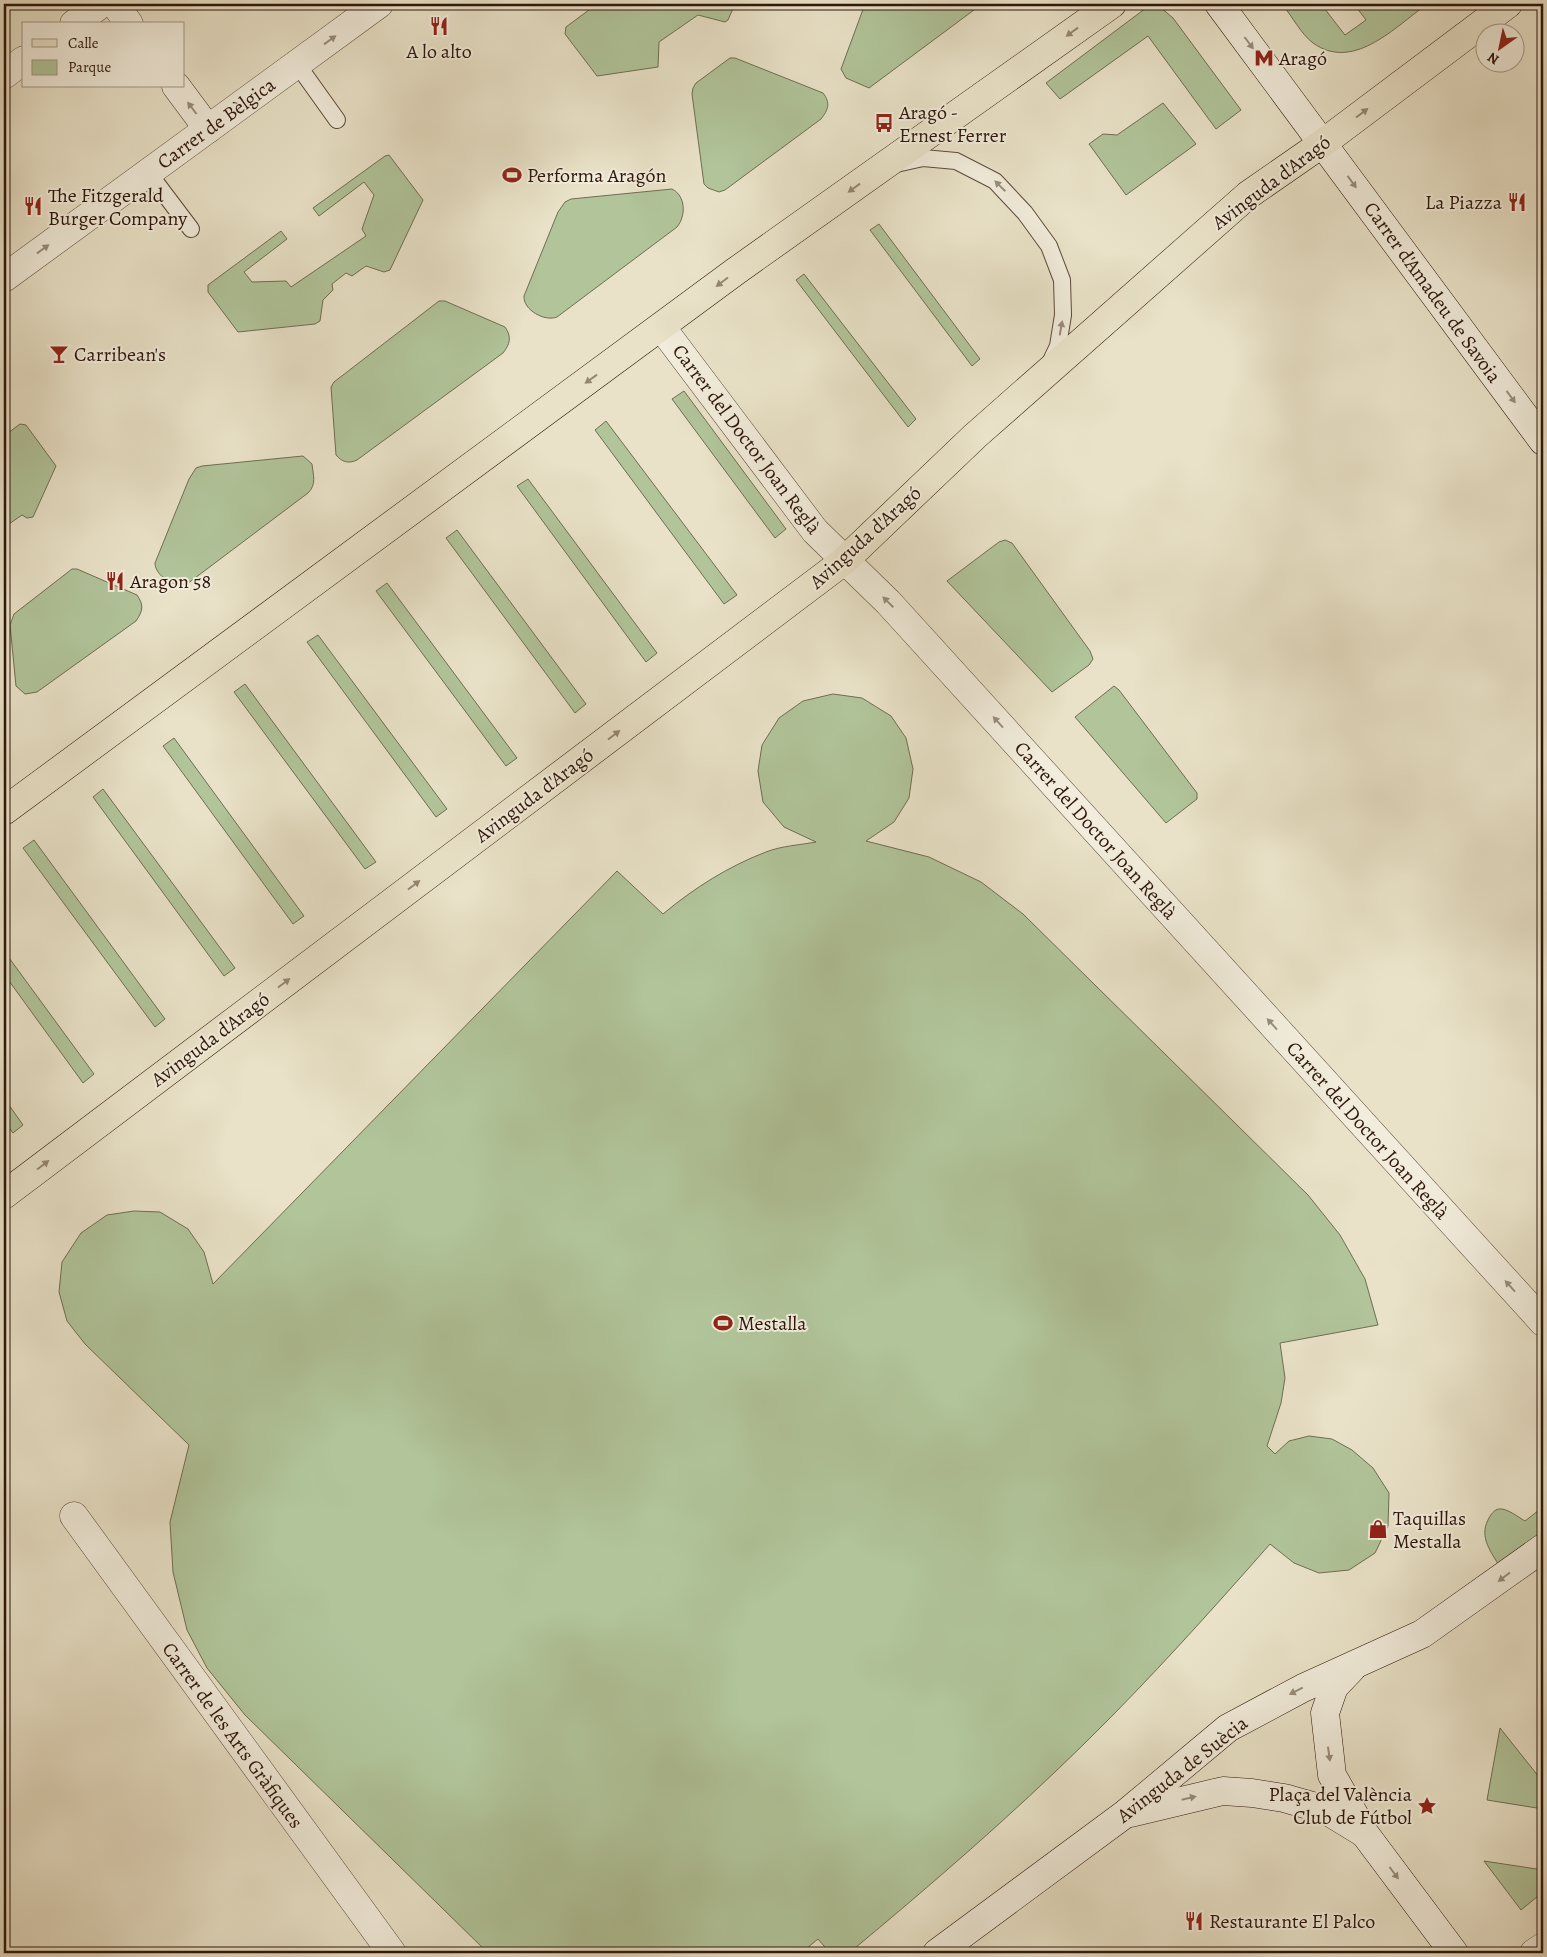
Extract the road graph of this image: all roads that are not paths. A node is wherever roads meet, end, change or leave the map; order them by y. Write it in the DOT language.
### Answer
graph roads {
  1 [pos="101,4"];
  2 [pos="114,4"];
  3 [pos="379,4"];
  4 [pos="1112,4"];
  5 [pos="1219,4"];
  6 [pos="1508,4"];
  7 [pos="77,22"];
  8 [pos="128,22"];
  9 [pos="22,61"];
  10 [pos="297,64"];
  11 [pos="4,74"];
  12 [pos="177,88"];
  13 [pos="337,120"];
  14 [pos="208,129"];
  15 [pos="1323,143"];
  16 [pos="885,166"];
  17 [pos="148,172"];
  18 [pos="190,229"];
  19 [pos="4,278"];
  20 [pos="662,328"];
  21 [pos="1045,374"];
  22 [pos="1543,440"];
  23 [pos="844,561"];
  24 [pos="4,811"];
  25 [pos="4,1195"];
  26 [pos="1543,1322"];
  27 [pos="74,1516"];
  28 [pos="1543,1548"];
  29 [pos="1356,1663"];
  30 [pos="1125,1814"];
  31 [pos="1365,1834"];
  32 [pos="1543,1947"];
  33 [pos="392,1953"];
  34 [pos="937,1953"];
  35 [pos="1454,1953"];
  36 [pos="1534,1953"];
  1 -- 7 [label="street"];
  2 -- 8 [label="street"];
  10 -- 3 [label="street, Carrer de Bèlgica, one-way"];
  4 -- 16 [label="main road, Avinguda d'Aragó, one-way"];
  5 -- 15 [label="street, Carrer d'Amadeu de Savoia, one-way"];
  15 -- 6 [label="main road, Avinguda d'Aragó, one-way"];
  9 -- 11 [label="street"];
  10 -- 13 [label="lane"];
  10 -- 14 [label="street, Carrer de Bèlgica"];
  14 -- 12 [label="street, one-way"];
  14 -- 17 [label="street, Carrer de Bèlgica"];
  15 -- 21 [label="main road, Avinguda d'Aragó"];
  15 -- 22 [label="street, Carrer d'Amadeu de Savoia, one-way"];
  16 -- 20 [label="main road, Avinguda d'Aragó, one-way"];
  21 -- 16 [label="lane, Avinguda d'Aragó, one-way"];
  17 -- 18 [label="lane"];
  19 -- 17 [label="street, Carrer de Bèlgica, one-way"];
  20 -- 23 [label="street, Carrer del Doctor Joan Reglà"];
  20 -- 24 [label="main road, Avinguda d'Aragó, one-way"];
  21 -- 23 [label="main road, Avinguda d'Aragó"];
  25 -- 23 [label="main road, Avinguda d'Aragó, one-way"];
  26 -- 23 [label="street, Carrer del Doctor Joan Reglà, one-way"];
  27 -- 33 [label="street, Carrer de les Arts Gràfiques"];
  28 -- 29 [label="street, Avinguda de Suècia, one-way"];
  29 -- 30 [label="street, Avinguda de Suècia, one-way"];
  29 -- 31 [label="street, one-way"];
  30 -- 31 [label="street, one-way"];
  30 -- 34 [label="street, Avinguda de Suècia"];
  31 -- 35 [label="street, one-way"];
  32 -- 36 [label="street"];
}
